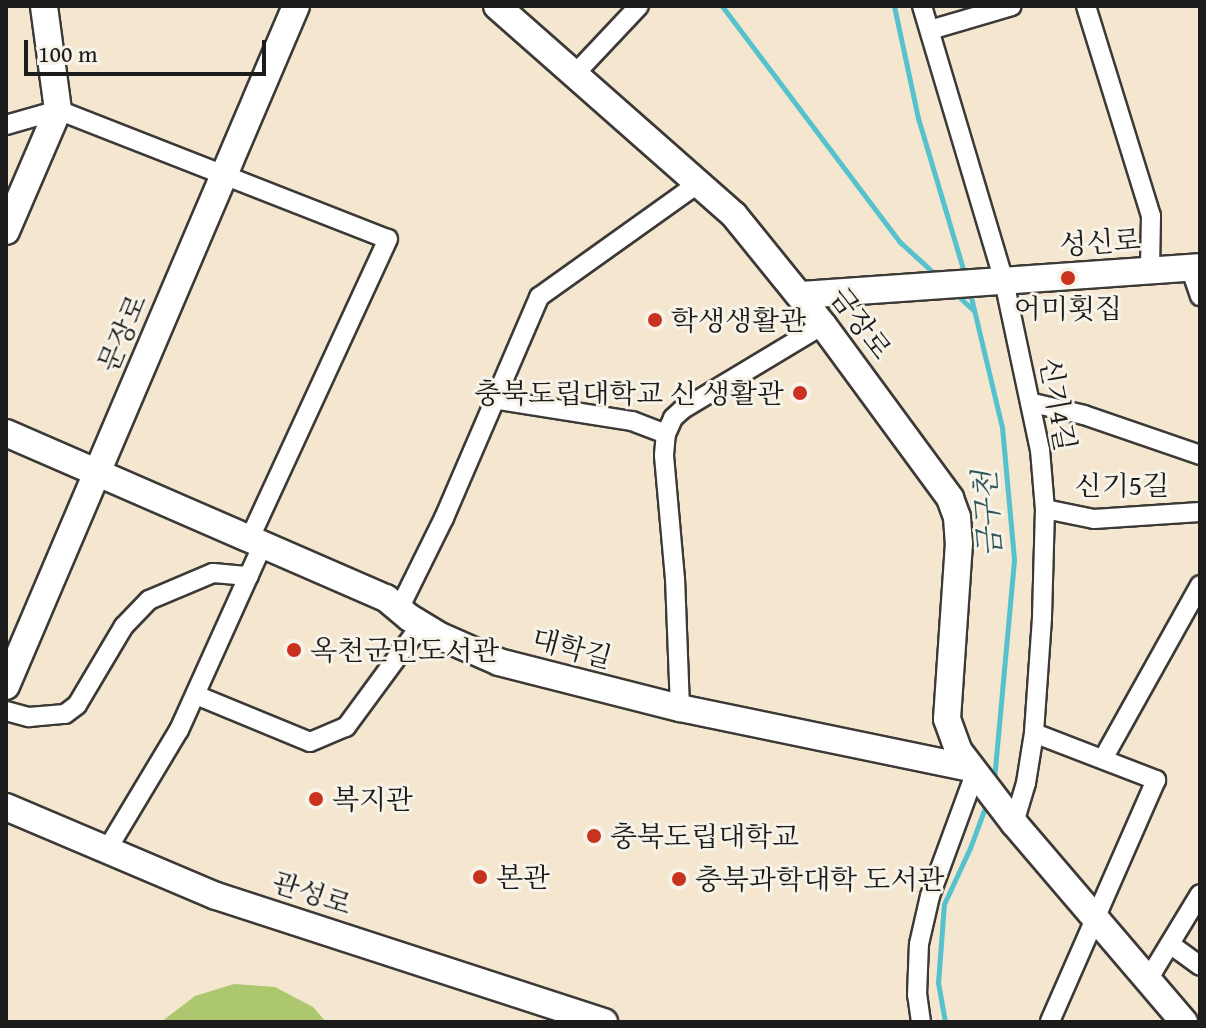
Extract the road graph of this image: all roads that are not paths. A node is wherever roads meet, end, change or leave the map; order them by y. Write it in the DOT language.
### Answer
graph roads {
  1 [pos="44,6"];
  2 [pos="296,6"];
  3 [pos="497,6"];
  4 [pos="639,6"];
  5 [pos="922,6"];
  6 [pos="1012,6"];
  7 [pos="1086,6"];
  8 [pos="930,30"];
  9 [pos="573,76"];
  10 [pos="58,110"];
  11 [pos="6,125"];
  12 [pos="224,177"];
  13 [pos="699,183"];
  14 [pos="6,231"];
  15 [pos="1195,267"];
  16 [pos="1150,270"];
  17 [pos="1004,281"];
  18 [pos="800,295"];
  19 [pos="1200,296"];
  20 [pos="823,325"];
  21 [pos="493,399"];
  22 [pos="1033,403"];
  23 [pos="6,433"];
  24 [pos="666,434"];
  25 [pos="1200,455"];
  26 [pos="97,475"];
  27 [pos="1045,509"];
  28 [pos="1200,512"];
  29 [pos="256,541"];
  30 [pos="249,576"];
  31 [pos="1200,585"];
  32 [pos="399,609"];
  33 [pos="421,625"];
  34 [pos="6,686"];
  35 [pos="196,695"];
  36 [pos="680,708"];
  37 [pos="6,711"];
  38 [pos="1034,733"];
  39 [pos="1104,757"];
  40 [pos="973,771"];
  41 [pos="6,807"];
  42 [pos="1012,820"];
  43 [pos="108,848"];
  44 [pos="1200,894"];
  45 [pos="1097,918"];
  46 [pos="1170,944"];
  47 [pos="1200,966"];
  48 [pos="1149,978"];
  49 [pos="604,1022"];
  50 [pos="921,1022"];
  51 [pos="1050,1022"];
  52 [pos="1184,1022"];
  1 -- 10 [label="street"];
  2 -- 12 [label="street, 문장로"];
  3 -- 9 [label="street, 금장로"];
  4 -- 9 [label="street"];
  5 -- 8 [label="street, 신기4길"];
  6 -- 8 [label="street"];
  7 -- 16 [label="street"];
  8 -- 17 [label="street, 신기4길"];
  9 -- 13 [label="street, 금장로"];
  10 -- 11 [label="street"];
  10 -- 12 [label="street"];
  10 -- 14 [label="street"];
  12 -- 26 [label="street, 문장로"];
  12 -- 29 [label="street"];
  13 -- 18 [label="street, 금장로"];
  13 -- 21 [label="street"];
  15 -- 16 [label="street, 성신로"];
  15 -- 19 [label="street"];
  16 -- 17 [label="street, 성신로"];
  17 -- 18 [label="street, 성신로"];
  17 -- 22 [label="street, 신기4길"];
  18 -- 20 [label="street, 금장로"];
  20 -- 24 [label="street"];
  20 -- 40 [label="street, 금장로"];
  21 -- 24 [label="street"];
  21 -- 32 [label="street"];
  22 -- 25 [label="street, 신기5길"];
  22 -- 27 [label="street, 신기4길"];
  23 -- 26 [label="street, 대학길"];
  24 -- 36 [label="street"];
  26 -- 29 [label="street, 대학길"];
  26 -- 34 [label="street, 문장로"];
  27 -- 28 [label="street, 신기5길"];
  27 -- 38 [label="street, 신기4길"];
  29 -- 30 [label="street"];
  29 -- 32 [label="street, 대학길"];
  30 -- 35 [label="street"];
  30 -- 37 [label="street"];
  31 -- 39 [label="street"];
  32 -- 33 [label="street, 대학길"];
  33 -- 35 [label="street"];
  33 -- 36 [label="street, 대학길"];
  35 -- 43 [label="street"];
  36 -- 40 [label="street, 대학길"];
  38 -- 39 [label="street"];
  38 -- 42 [label="street, 신기4길"];
  39 -- 45 [label="street"];
  40 -- 42 [label="street, 금장로"];
  40 -- 50 [label="street"];
  41 -- 43 [label="street, 관성로"];
  42 -- 45 [label="street"];
  43 -- 49 [label="street, 관성로"];
  44 -- 46 [label="street"];
  45 -- 48 [label="street"];
  45 -- 51 [label="street"];
  46 -- 47 [label="street"];
  46 -- 48 [label="street"];
  48 -- 52 [label="street"];
}
